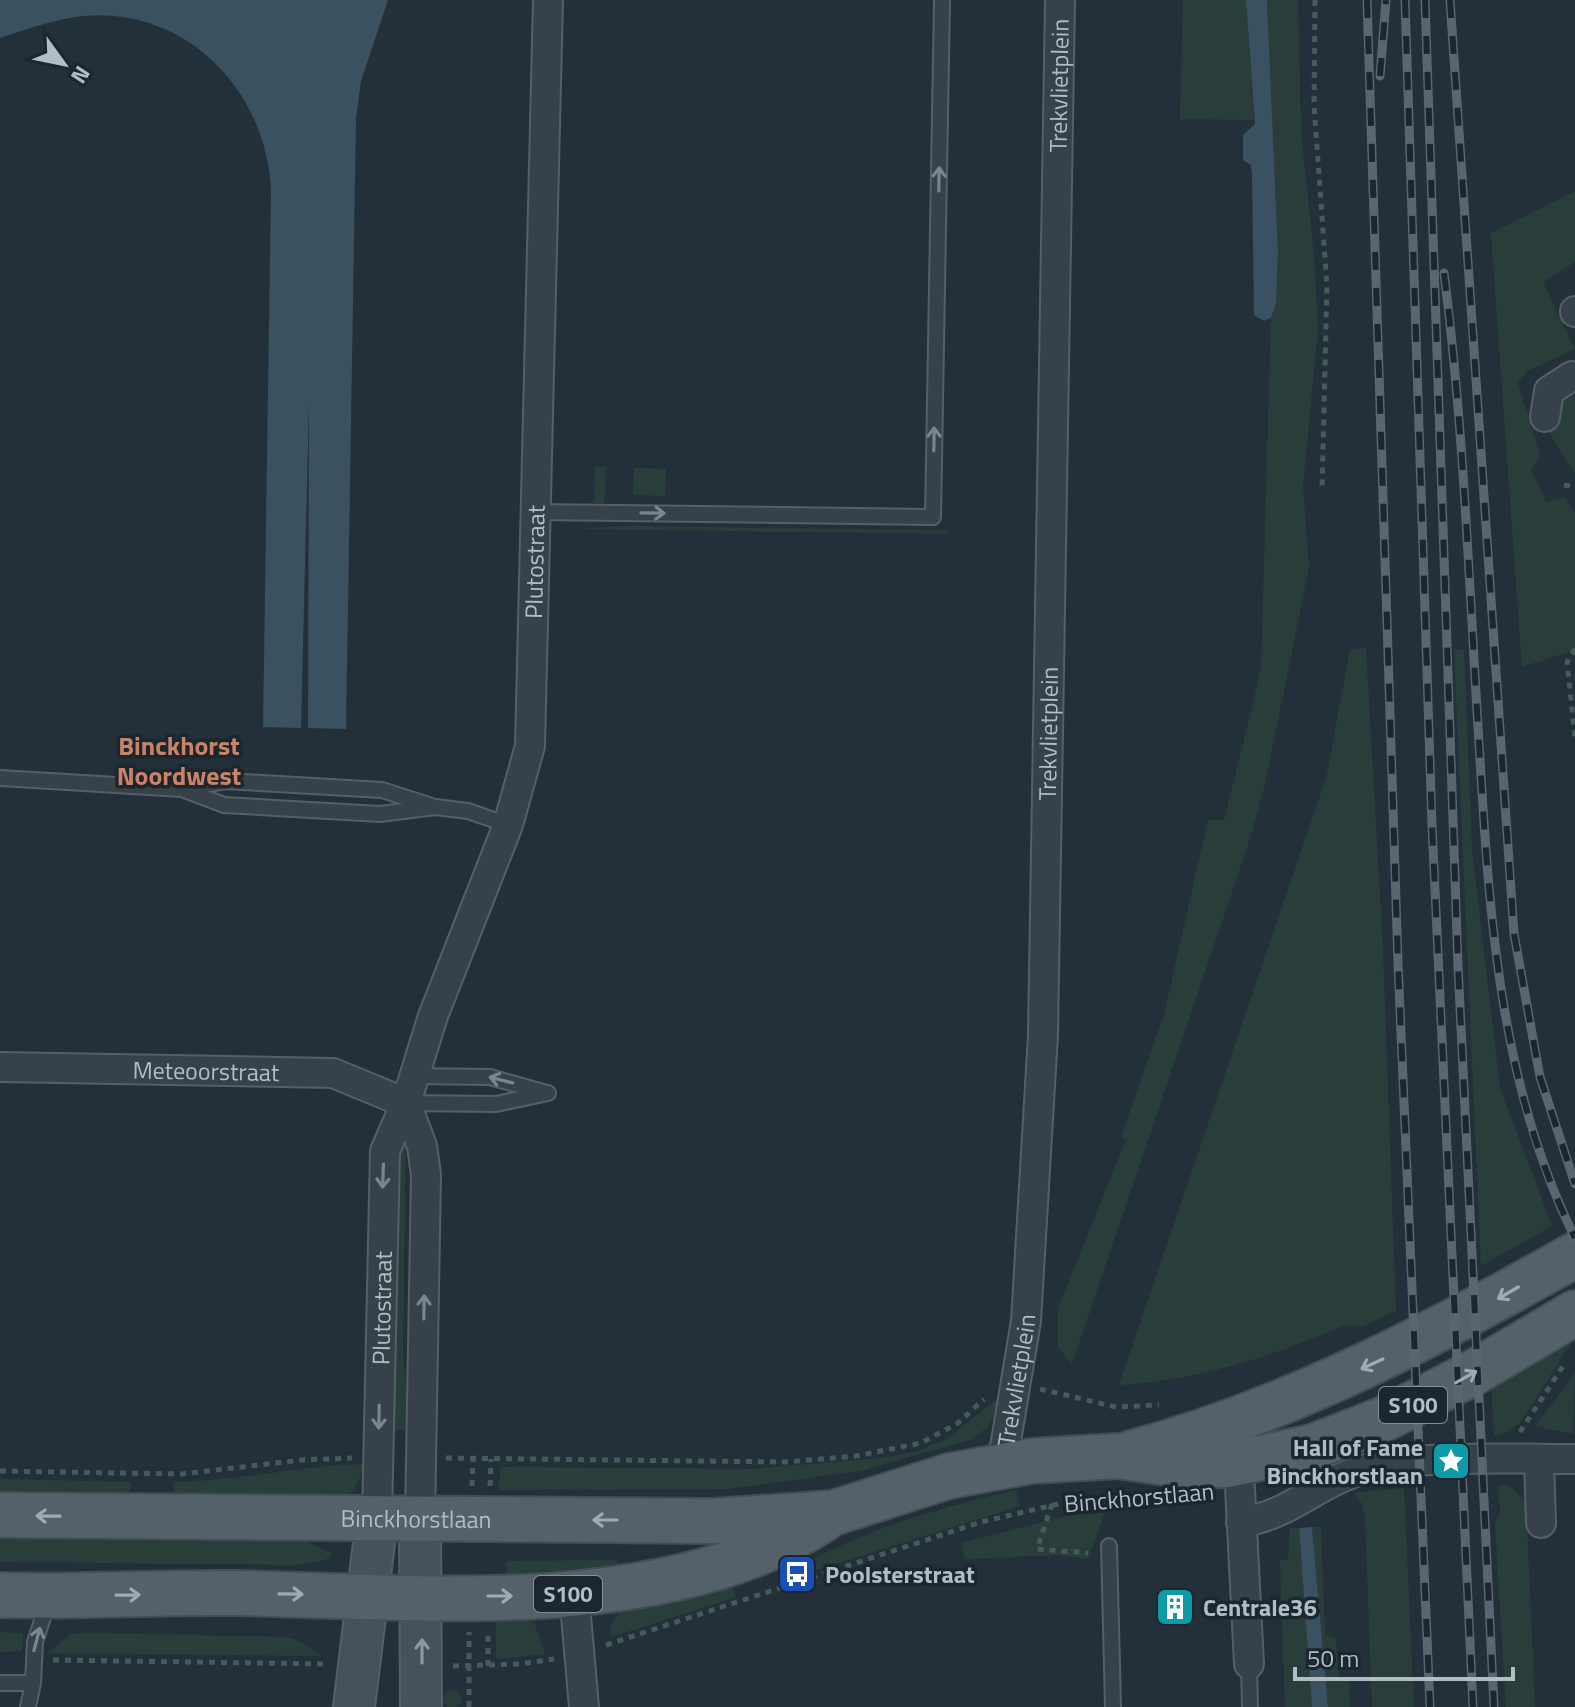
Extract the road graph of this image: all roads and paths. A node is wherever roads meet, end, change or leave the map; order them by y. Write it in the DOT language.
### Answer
graph roads {
  1 [pos="548,0"];
  2 [pos="942,0"];
  3 [pos="1060,0"];
  4 [pos="1315,0"];
  5 [pos="1574,377"];
  6 [pos="1545,417"];
  7 [pos="1564,485"];
  8 [pos="1575,487"];
  9 [pos="1322,490"];
  10 [pos="536,512"];
  11 [pos="1575,649"];
  12 [pos="1575,737"];
  13 [pos="0,778"];
  14 [pos="182,789"];
  15 [pos="435,807"];
  16 [pos="508,825"];
  17 [pos="0,1067"];
  18 [pos="409,1089"];
  19 [pos="1575,1255"];
  20 [pos="1573,1333"];
  21 [pos="1017,1388"];
  22 [pos="1166,1404"];
  23 [pos="1224,1422"];
  24 [pos="1527,1424"];
  25 [pos="355,1458"];
  26 [pos="445,1458"];
  27 [pos="473,1459"];
  28 [pos="1539,1459"];
  29 [pos="1575,1459"];
  30 [pos="1237,1463"];
  31 [pos="1002,1465"];
  32 [pos="0,1471"];
  33 [pos="1124,1476"];
  34 [pos="472,1488"];
  35 [pos="1052,1504"];
  36 [pos="833,1513"];
  37 [pos="0,1515"];
  38 [pos="377,1518"];
  39 [pos="420,1519"];
  40 [pos="1241,1522"];
  41 [pos="1541,1523"];
  42 [pos="1109,1550"];
  43 [pos="574,1593"];
  44 [pos="0,1595"];
  45 [pos="367,1595"];
  46 [pos="50,1596"];
  47 [pos="422,1596"];
  48 [pos="470,1623"];
  49 [pos="581,1653"];
  50 [pos="33,1659"];
  51 [pos="315,1664"];
  52 [pos="1249,1664"];
  53 [pos="445,1666"];
  54 [pos="469,1666"];
  55 [pos="0,1683"];
  56 [pos="33,1683"];
  57 [pos="28,1707"];
  58 [pos="354,1707"];
  59 [pos="421,1707"];
  60 [pos="469,1707"];
  61 [pos="584,1707"];
  62 [pos="1113,1707"];
  63 [pos="1250,1707"];
  1 -- 10 [label="street, Plutostraat"];
  10 -- 2 [label="lane, one-way"];
  3 -- 21 [label="street, Trekvlietplein"];
  4 -- 9 [label="path"];
  5 -- 6 [label="street"];
  7 -- 8 [label="path"];
  10 -- 16 [label="street, Plutostraat"];
  11 -- 12 [label="path"];
  13 -- 14 [label="lane"];
  14 -- 15 [label="lane"];
  14 -- 15 [label="lane"];
  15 -- 16 [label="lane"];
  16 -- 18 [label="street, Plutostraat"];
  17 -- 18 [label="street, Meteoorstraat"];
  18 -- 18 [label="lane, one-way"];
  18 -- 38 [label="street, Plutostraat, one-way"];
  39 -- 18 [label="street, Plutostraat, one-way"];
  19 -- 23 [label="main road, Binckhorstlaan / S100, one-way"];
  20 -- 24 [label="path"];
  30 -- 20 [label="main road, Binckhorstlaan / S100, one-way"];
  21 -- 22 [label="path"];
  21 -- 27 [label="path"];
  21 -- 31 [label="street, Trekvlietplein"];
  23 -- 30 [label="street, Binckhorstlaan"];
  23 -- 33 [label="main road, Binckhorstlaan / S100"];
  25 -- 32 [label="path"];
  26 -- 27 [label="path"];
  27 -- 34 [label="path"];
  28 -- 29 [label="street, Binckhorstlaan"];
  28 -- 40 [label="street, Binckhorstlaan"];
  28 -- 41 [label="street"];
  30 -- 33 [label="main road, Binckhorstlaan / S100"];
  30 -- 40 [label="street, Binckhorstlaan"];
  31 -- 33 [label="main road, Binckhorstlaan / S100"];
  31 -- 36 [label="main road, Binckhorstlaan / S100"];
  33 -- 35 [label="path, Binckhorstlaan"];
  35 -- 42 [label="path"];
  35 -- 49 [label="path, Binckhorstlaan"];
  36 -- 39 [label="main road, Binckhorstlaan / S100, one-way"];
  36 -- 43 [label="main road, Binckhorstlaan / S100"];
  38 -- 37 [label="main road, Binckhorstlaan / S100, one-way"];
  38 -- 39 [label="main road, Binckhorstlaan / S100"];
  38 -- 45 [label="main road"];
  39 -- 47 [label="main road"];
  40 -- 52 [label="street, Binckhorstlaan"];
  42 -- 62 [label="lane"];
  47 -- 43 [label="main road, Binckhorstlaan / S100, one-way"];
  43 -- 49 [label="street"];
  44 -- 46 [label="main road, Binckhorstlaan / S100"];
  46 -- 45 [label="main road, Binckhorstlaan / S100, one-way"];
  45 -- 47 [label="main road, Binckhorstlaan / S100"];
  45 -- 58 [label="main road"];
  50 -- 46 [label="lane, one-way"];
  59 -- 47 [label="main road, one-way"];
  48 -- 54 [label="path"];
  49 -- 54 [label="path, Binckhorstlaan"];
  49 -- 61 [label="street"];
  50 -- 51 [label="path"];
  50 -- 56 [label="lane"];
  52 -- 63 [label="lane, Binckhorstlaan"];
  53 -- 54 [label="path, Binckhorstlaan"];
  54 -- 60 [label="path"];
  55 -- 56 [label="lane"];
  56 -- 57 [label="lane"];
}
